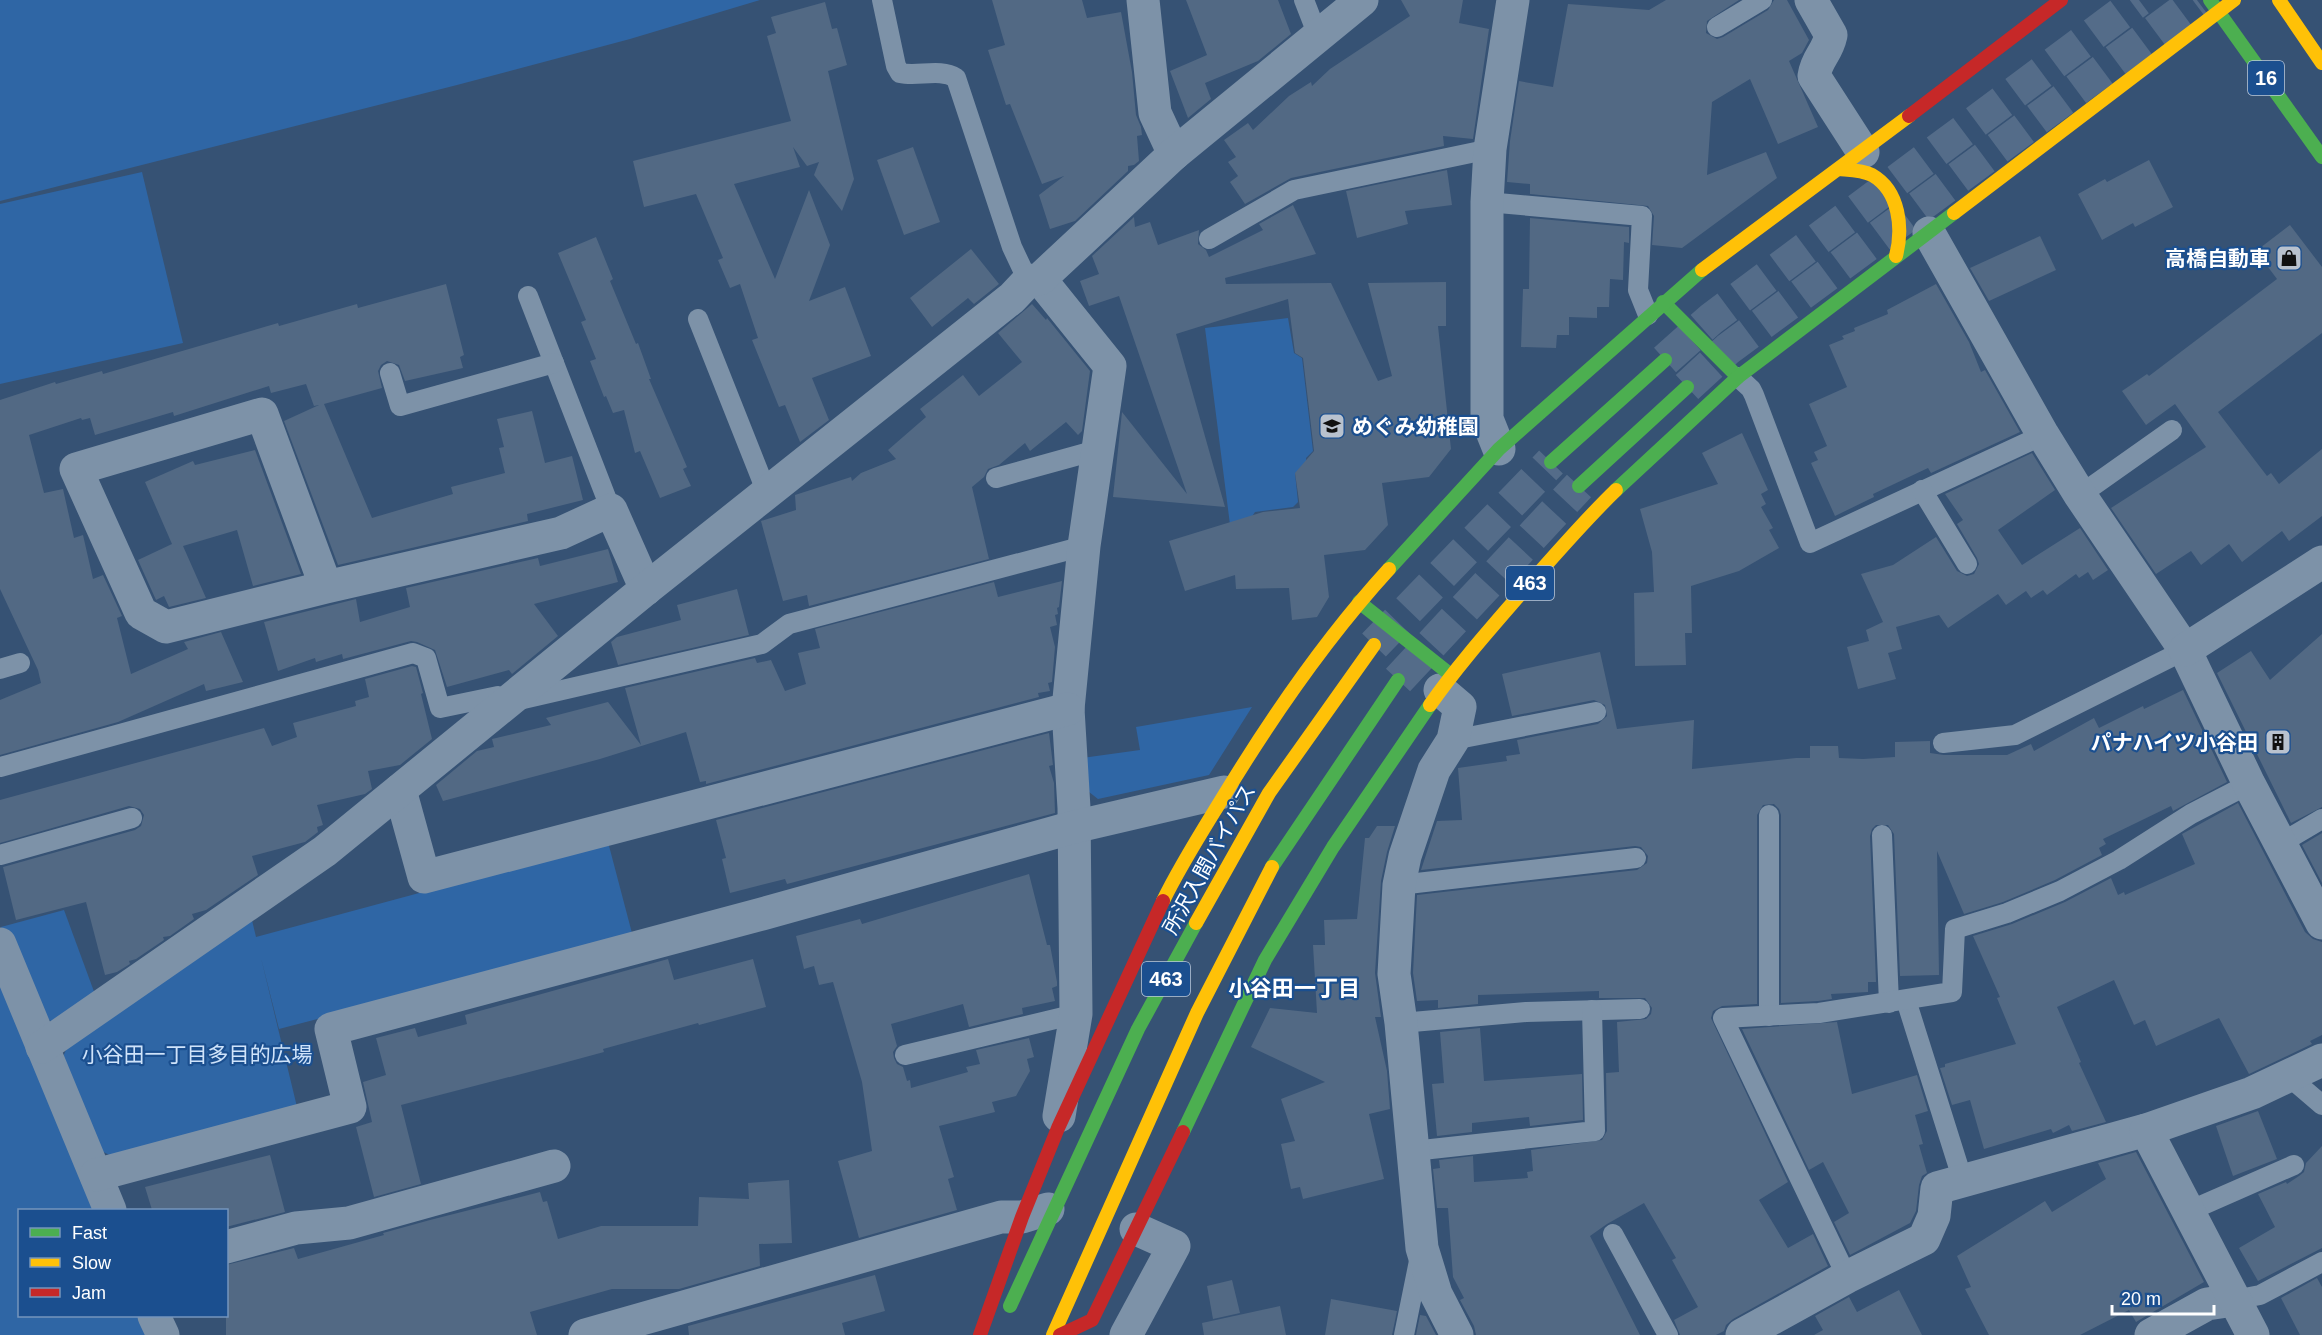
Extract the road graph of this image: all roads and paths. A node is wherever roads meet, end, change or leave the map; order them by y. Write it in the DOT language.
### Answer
graph roads {
  1 [pos="882,0"];
  2 [pos="1143,0"];
  3 [pos="1304,0"];
  4 [pos="1513,0"];
  5 [pos="1762,0"];
  6 [pos="1812,0"];
  7 [pos="2061,0"];
  8 [pos="2234,0"];
  9 [pos="2279,0"];
  10 [pos="1352,4"];
  11 [pos="2215,6"];
  12 [pos="1717,27"];
  13 [pos="1317,36"];
  14 [pos="2322,63"];
  15 [pos="1490,149"];
  16 [pos="1174,154"];
  17 [pos="2322,157"];
  18 [pos="1851,160"];
  19 [pos="1487,202"];
  20 [pos="1929,233"];
  21 [pos="1209,239"];
  22 [pos="1896,256"];
  23 [pos="1034,280"];
  24 [pos="528,296"];
  25 [pos="1663,302"];
  26 [pos="1648,315"];
  27 [pos="698,319"];
  28 [pos="1665,360"];
  29 [pos="554,363"];
  30 [pos="390,373"];
  31 [pos="1738,377"];
  32 [pos="1687,387"];
  33 [pos="2172,430"];
  34 [pos="2043,435"];
  35 [pos="1499,449"];
  36 [pos="1097,450"];
  37 [pos="1551,462"];
  38 [pos="996,478"];
  39 [pos="1579,486"];
  40 [pos="1922,490"];
  41 [pos="767,493"];
  42 [pos="2080,495"];
  43 [pos="612,510"];
  44 [pos="1084,546"];
  45 [pos="2322,562"];
  46 [pos="1967,564"];
  47 [pos="326,586"];
  48 [pos="646,589"];
  49 [pos="1359,602"];
  50 [pos="1374,645"];
  51 [pos="2185,650"];
  52 [pos="20,663"];
  53 [pos="0,669"];
  54 [pos="1398,680"];
  55 [pos="1445,682"];
  56 [pos="506,703"];
  57 [pos="1068,709"];
  58 [pos="1596,711"];
  59 [pos="1453,740"];
  60 [pos="1943,743"];
  61 [pos="0,767"];
  62 [pos="2249,784"];
  63 [pos="400,790"];
  64 [pos="1224,792"];
  65 [pos="1769,815"];
  66 [pos="132,818"];
  67 [pos="2322,819"];
  68 [pos="1074,827"];
  69 [pos="1882,835"];
  70 [pos="2281,843"];
  71 [pos="0,855"];
  72 [pos="1636,858"];
  73 [pos="1399,885"];
  74 [pos="2322,923"];
  75 [pos="0,944"];
  76 [pos="1897,1002"];
  77 [pos="1640,1008"];
  78 [pos="1592,1010"];
  79 [pos="1076,1014"];
  80 [pos="1769,1016"];
  81 [pos="1401,1023"];
  82 [pos="42,1047"];
  83 [pos="905,1055"];
  84 [pos="2322,1060"];
  85 [pos="2287,1075"];
  86 [pos="2322,1106"];
  87 [pos="1058,1128"];
  88 [pos="2146,1130"];
  89 [pos="1413,1150"];
  90 [pos="2294,1165"];
  91 [pos="554,1166"];
  92 [pos="96,1175"];
  93 [pos="1963,1181"];
  94 [pos="1056,1207"];
  95 [pos="110,1209"];
  96 [pos="2189,1211"];
  97 [pos="1022,1217"];
  98 [pos="1136,1229"];
  99 [pos="1613,1234"];
  100 [pos="228,1246"];
  101 [pos="1422,1248"];
  102 [pos="2322,1262"];
  103 [pos="1847,1277"];
  104 [pos="2234,1300"];
  105 [pos="1006,1314"];
  106 [pos="154,1317"];
  107 [pos="163,1335"];
  108 [pos="585,1335"];
  109 [pos="980,1335"];
  110 [pos="1053,1335"];
  111 [pos="1059,1335"];
  112 [pos="1126,1335"];
  113 [pos="1404,1335"];
  114 [pos="1457,1335"];
  115 [pos="1668,1335"];
  116 [pos="1742,1335"];
  117 [pos="2151,1335"];
  118 [pos="2253,1335"];
  1 -- 23 [label="lane"];
  2 -- 16 [label="street"];
  3 -- 13 [label="lane"];
  4 -- 15 [label="street"];
  5 -- 12 [label="lane"];
  6 -- 18 [label="street"];
  7 -- 18 [label="highway, 463"];
  8 -- 11 [label="highway"];
  9 -- 14 [label="highway, 16"];
  10 -- 13 [label="street"];
  11 -- 17 [label="highway, 16"];
  11 -- 20 [label="highway, 463"];
  13 -- 16 [label="street"];
  15 -- 19 [label="street"];
  15 -- 21 [label="lane"];
  16 -- 23 [label="street"];
  18 -- 22 [label="highway"];
  18 -- 25 [label="highway, 463"];
  19 -- 26 [label="lane"];
  19 -- 35 [label="street"];
  20 -- 22 [label="highway, 463"];
  20 -- 34 [label="street"];
  22 -- 31 [label="highway, 463"];
  23 -- 36 [label="street"];
  23 -- 41 [label="street"];
  24 -- 29 [label="lane"];
  25 -- 26 [label="highway, 463"];
  25 -- 31 [label="highway"];
  26 -- 35 [label="highway, 463"];
  27 -- 41 [label="lane"];
  28 -- 37 [label="highway"];
  29 -- 30 [label="lane"];
  29 -- 43 [label="lane"];
  31 -- 40 [label="lane"];
  31 -- 55 [label="highway, 463"];
  32 -- 39 [label="highway"];
  33 -- 42 [label="lane"];
  34 -- 40 [label="lane"];
  34 -- 42 [label="street"];
  35 -- 49 [label="highway, 463"];
  36 -- 38 [label="lane"];
  36 -- 44 [label="street"];
  40 -- 46 [label="lane"];
  41 -- 48 [label="street"];
  42 -- 51 [label="street"];
  43 -- 47 [label="street"];
  43 -- 48 [label="street"];
  44 -- 56 [label="lane"];
  44 -- 57 [label="street"];
  45 -- 51 [label="street"];
  47 -- 47 [label="street"];
  48 -- 56 [label="street"];
  49 -- 55 [label="highway"];
  49 -- 64 [label="highway, 463"];
  50 -- 94 [label="highway, 所沢入間バイパス / 463"];
  51 -- 60 [label="lane"];
  51 -- 62 [label="street"];
  52 -- 53 [label="lane"];
  54 -- 110 [label="highway, 463"];
  55 -- 59 [label="street"];
  55 -- 98 [label="highway, 463"];
  56 -- 61 [label="lane"];
  56 -- 63 [label="street"];
  57 -- 63 [label="street"];
  57 -- 68 [label="street"];
  58 -- 59 [label="lane"];
  59 -- 73 [label="street"];
  62 -- 70 [label="street"];
  62 -- 76 [label="lane"];
  63 -- 82 [label="street"];
  64 -- 68 [label="street"];
  64 -- 87 [label="highway, 463"];
  65 -- 80 [label="lane"];
  66 -- 71 [label="lane"];
  67 -- 70 [label="lane"];
  68 -- 79 [label="street"];
  68 -- 92 [label="street"];
  69 -- 76 [label="lane"];
  70 -- 74 [label="street"];
  72 -- 73 [label="lane"];
  73 -- 81 [label="street"];
  75 -- 82 [label="street"];
  76 -- 80 [label="lane"];
  76 -- 93 [label="lane"];
  77 -- 78 [label="lane"];
  78 -- 81 [label="lane"];
  78 -- 89 [label="lane"];
  79 -- 83 [label="lane"];
  79 -- 87 [label="street"];
  80 -- 103 [label="lane"];
  81 -- 89 [label="street"];
  82 -- 92 [label="street"];
  84 -- 85 [label="street"];
  85 -- 86 [label="lane"];
  85 -- 88 [label="street"];
  87 -- 97 [label="highway, 463"];
  88 -- 93 [label="street"];
  88 -- 96 [label="street"];
  89 -- 101 [label="street"];
  90 -- 96 [label="lane"];
  91 -- 100 [label="street"];
  92 -- 95 [label="street"];
  93 -- 103 [label="street"];
  94 -- 97 [label="street"];
  94 -- 105 [label="highway, 所沢入間バイパス / 463"];
  96 -- 104 [label="street"];
  97 -- 108 [label="street"];
  97 -- 109 [label="highway, 463"];
  98 -- 111 [label="highway, 463"];
  98 -- 112 [label="street"];
  99 -- 115 [label="lane"];
  101 -- 113 [label="lane"];
  101 -- 114 [label="street"];
  102 -- 104 [label="lane"];
  103 -- 116 [label="street"];
  104 -- 117 [label="street"];
  104 -- 118 [label="street"];
  106 -- 107 [label="street"];
}
